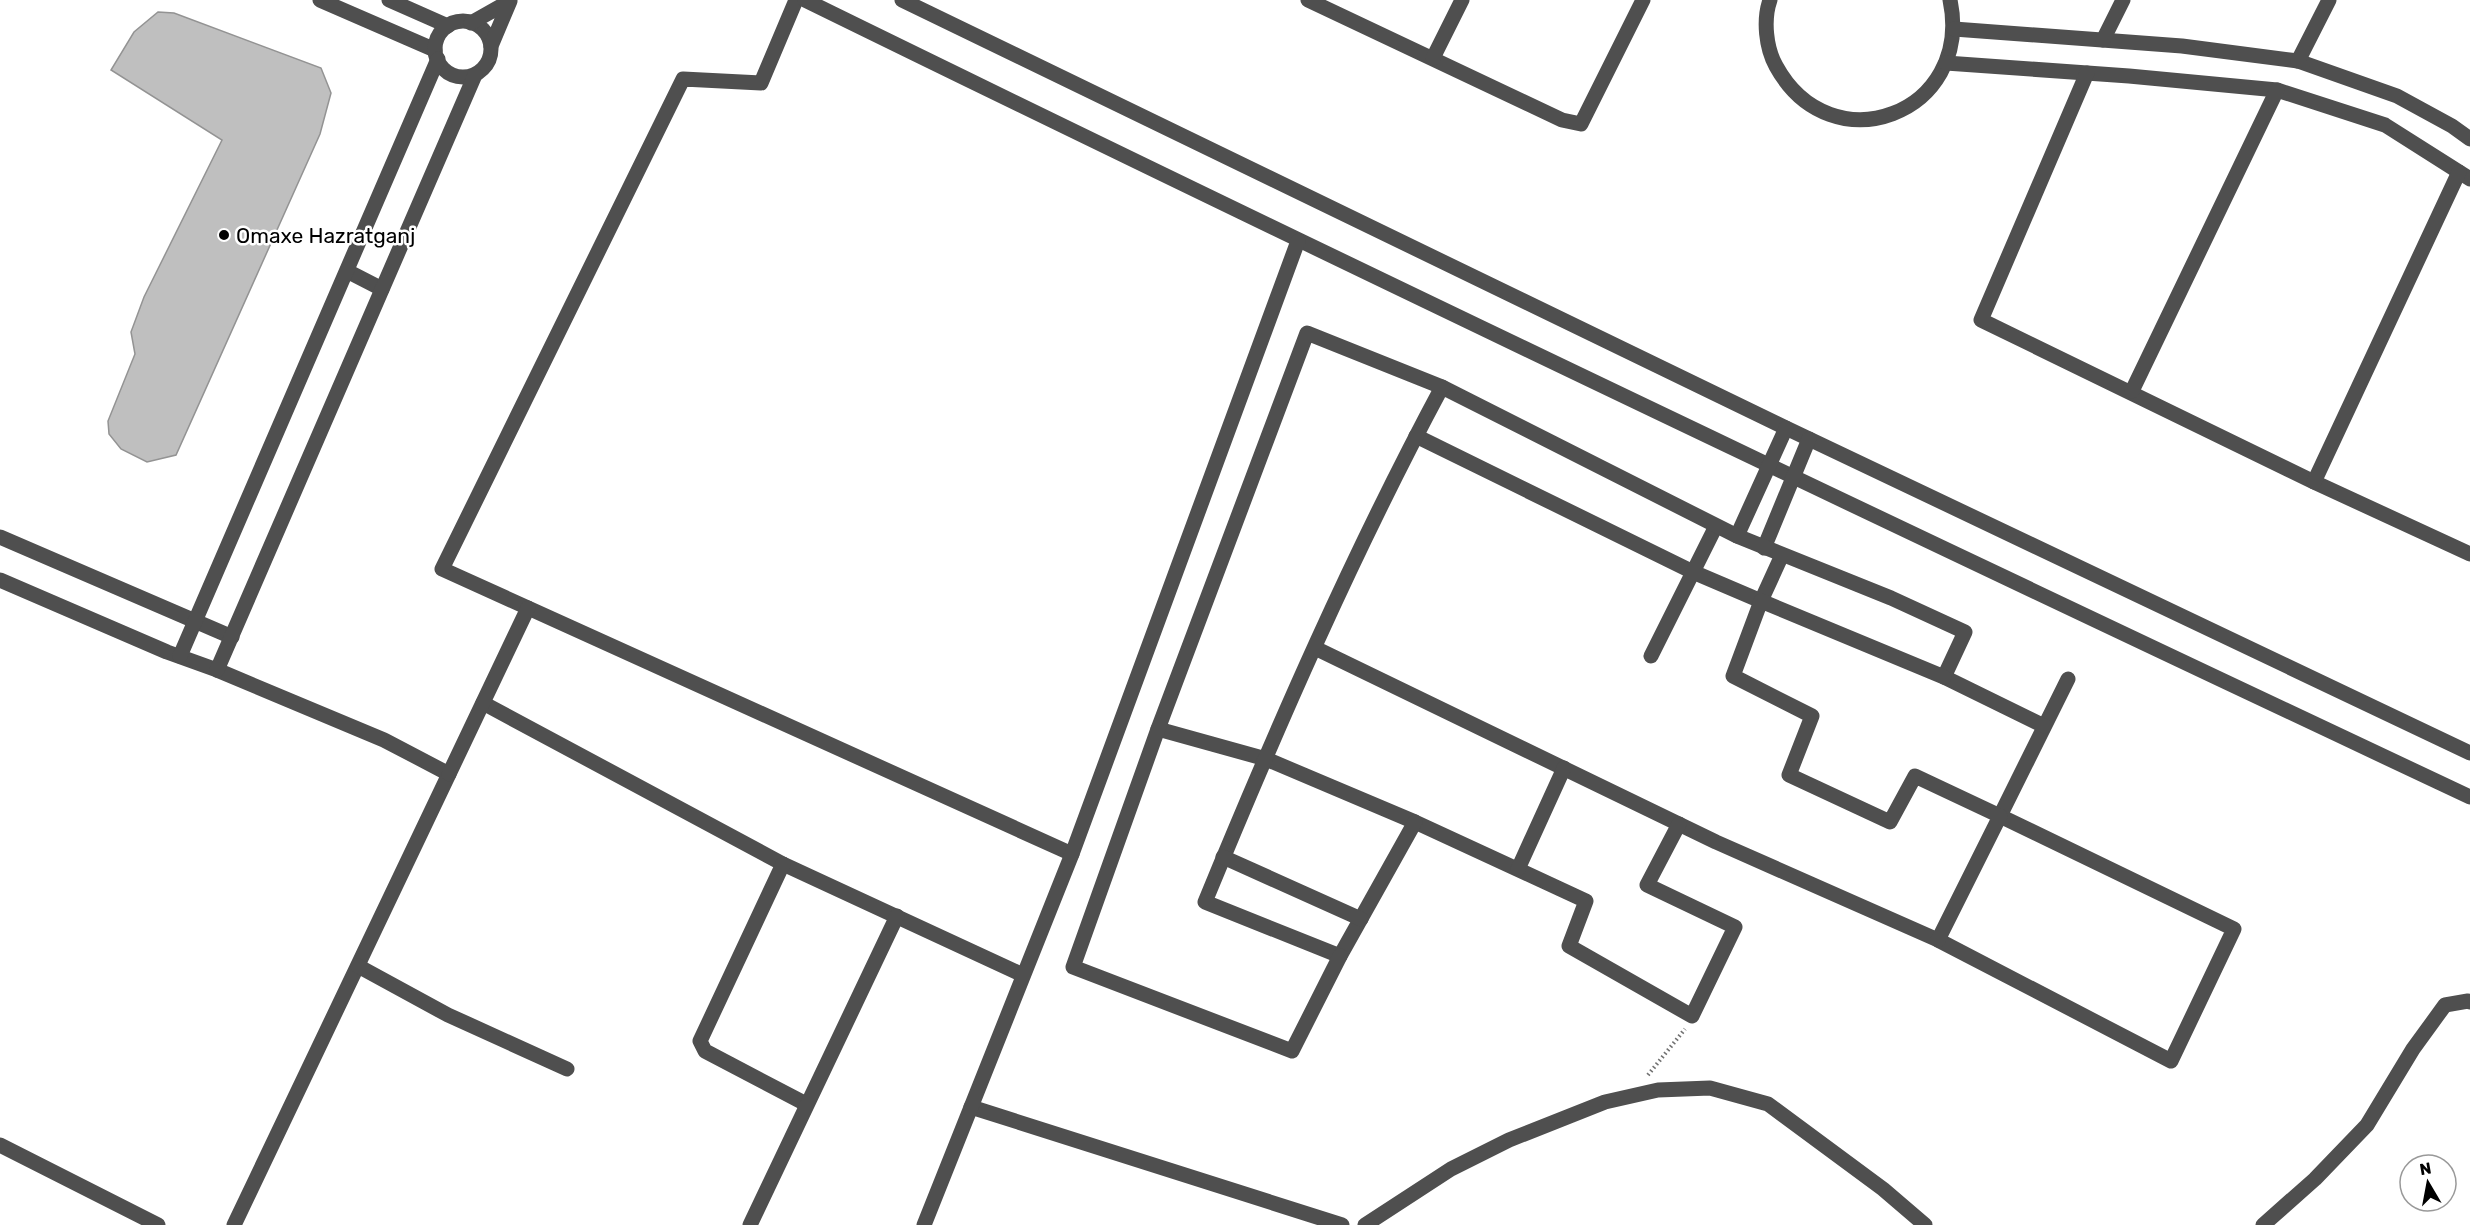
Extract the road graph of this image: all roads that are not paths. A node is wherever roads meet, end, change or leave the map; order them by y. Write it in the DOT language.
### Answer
graph roads {
  1 [pos="320,0"];
  2 [pos="389,0"];
  3 [pos="796,0"];
  4 [pos="805,0"];
  5 [pos="902,0"];
  6 [pos="1308,0"];
  7 [pos="1462,0"];
  8 [pos="1643,0"];
  9 [pos="1770,0"];
  10 [pos="1950,0"];
  11 [pos="2122,0"];
  12 [pos="2329,0"];
  13 [pos="511,1"];
  14 [pos="471,23"];
  15 [pos="448,26"];
  16 [pos="1954,29"];
  17 [pos="2103,40"];
  18 [pos="491,46"];
  19 [pos="436,55"];
  20 [pos="1433,58"];
  21 [pos="2298,61"];
  22 [pos="1946,63"];
  23 [pos="2087,73"];
  24 [pos="475,75"];
  25 [pos="2277,90"];
  26 [pos="2469,135"];
  27 [pos="2465,176"];
  28 [pos="1298,241"];
  29 [pos="347,271"];
  30 [pos="382,289"];
  31 [pos="1442,387"];
  32 [pos="2132,391"];
  33 [pos="1786,428"];
  34 [pos="1416,436"];
  35 [pos="1809,440"];
  36 [pos="1768,466"];
  37 [pos="1793,479"];
  38 [pos="2314,482"];
  39 [pos="1716,526"];
  40 [pos="1737,536"];
  41 [pos="0,537"];
  42 [pos="1764,548"];
  43 [pos="2470,554"];
  44 [pos="1782,555"];
  45 [pos="1693,572"];
  46 [pos="0,580"];
  47 [pos="1761,601"];
  48 [pos="528,608"];
  49 [pos="196,622"];
  50 [pos="232,637"];
  51 [pos="1315,648"];
  52 [pos="180,656"];
  53 [pos="1651,656"];
  54 [pos="217,670"];
  55 [pos="1944,677"];
  56 [pos="2068,679"];
  57 [pos="483,703"];
  58 [pos="2044,726"];
  59 [pos="1158,729"];
  60 [pos="2470,753"];
  61 [pos="1266,759"];
  62 [pos="1564,768"];
  63 [pos="449,774"];
  64 [pos="2470,797"];
  65 [pos="2000,816"];
  66 [pos="1415,822"];
  67 [pos="1680,824"];
  68 [pos="1072,854"];
  69 [pos="1223,857"];
  70 [pos="783,864"];
  71 [pos="1518,869"];
  72 [pos="897,916"];
  73 [pos="1361,919"];
  74 [pos="1938,940"];
  75 [pos="1340,956"];
  76 [pos="358,966"];
  77 [pos="1023,975"];
  78 [pos="2470,1002"];
  79 [pos="567,1069"];
  80 [pos="806,1104"];
  81 [pos="971,1107"];
  82 [pos="0,1145"];
  83 [pos="158,1225"];
  84 [pos="234,1225"];
  85 [pos="750,1225"];
  86 [pos="924,1225"];
  87 [pos="1342,1225"];
  88 [pos="1365,1225"];
  89 [pos="1925,1225"];
  90 [pos="2263,1225"];
  1 -- 19 [label="street"];
  2 -- 15 [label="street"];
  3 -- 48 [label="street"];
  4 -- 28 [label="street"];
  5 -- 33 [label="street"];
  6 -- 20 [label="street"];
  7 -- 20 [label="street"];
  8 -- 20 [label="street"];
  9 -- 22 [label="street"];
  10 -- 16 [label="street"];
  11 -- 17 [label="street"];
  12 -- 21 [label="street"];
  13 -- 14 [label="street"];
  13 -- 18 [label="street"];
  14 -- 15 [label="street"];
  14 -- 18 [label="street"];
  15 -- 19 [label="street"];
  16 -- 17 [label="street"];
  16 -- 22 [label="street"];
  17 -- 21 [label="street"];
  18 -- 24 [label="street"];
  19 -- 24 [label="street"];
  19 -- 29 [label="street"];
  21 -- 26 [label="street"];
  22 -- 23 [label="street"];
  23 -- 25 [label="street"];
  23 -- 32 [label="street"];
  24 -- 30 [label="street"];
  25 -- 27 [label="street"];
  25 -- 32 [label="street"];
  27 -- 38 [label="street"];
  28 -- 36 [label="street"];
  28 -- 68 [label="street"];
  29 -- 30 [label="street"];
  29 -- 49 [label="street"];
  30 -- 50 [label="street"];
  31 -- 34 [label="street"];
  31 -- 39 [label="street"];
  31 -- 59 [label="street"];
  32 -- 38 [label="street"];
  33 -- 35 [label="street"];
  33 -- 36 [label="street"];
  34 -- 45 [label="street"];
  34 -- 51 [label="street"];
  35 -- 37 [label="street"];
  35 -- 60 [label="street"];
  36 -- 37 [label="street"];
  36 -- 40 [label="street"];
  37 -- 42 [label="street"];
  37 -- 64 [label="street"];
  38 -- 43 [label="street"];
  39 -- 40 [label="street"];
  39 -- 45 [label="street"];
  40 -- 42 [label="street"];
  41 -- 49 [label="street"];
  42 -- 44 [label="street"];
  44 -- 47 [label="street"];
  44 -- 55 [label="street"];
  45 -- 47 [label="street"];
  45 -- 53 [label="street"];
  46 -- 52 [label="street"];
  47 -- 55 [label="street"];
  47 -- 65 [label="street"];
  48 -- 57 [label="street"];
  48 -- 68 [label="street"];
  49 -- 50 [label="street"];
  49 -- 52 [label="street"];
  50 -- 54 [label="street"];
  51 -- 61 [label="street"];
  51 -- 62 [label="street"];
  52 -- 54 [label="street"];
  54 -- 63 [label="street"];
  55 -- 58 [label="street"];
  56 -- 58 [label="street"];
  57 -- 63 [label="street"];
  57 -- 70 [label="street"];
  58 -- 65 [label="street"];
  59 -- 61 [label="street"];
  59 -- 75 [label="street"];
  61 -- 66 [label="street"];
  61 -- 69 [label="street"];
  62 -- 67 [label="street"];
  62 -- 71 [label="street"];
  63 -- 76 [label="street"];
  65 -- 74 [label="street"];
  65 -- 74 [label="street"];
  66 -- 71 [label="street"];
  66 -- 73 [label="street"];
  67 -- 71 [label="street"];
  67 -- 74 [label="street"];
  68 -- 77 [label="street"];
  69 -- 73 [label="street"];
  69 -- 75 [label="street"];
  70 -- 72 [label="street"];
  70 -- 80 [label="street"];
  72 -- 77 [label="street"];
  72 -- 80 [label="street"];
  73 -- 75 [label="street"];
  76 -- 79 [label="street"];
  76 -- 84 [label="street"];
  77 -- 81 [label="street"];
  78 -- 90 [label="street"];
  80 -- 85 [label="street"];
  81 -- 86 [label="street"];
  81 -- 87 [label="street"];
  82 -- 83 [label="street"];
  88 -- 89 [label="street"];
}
